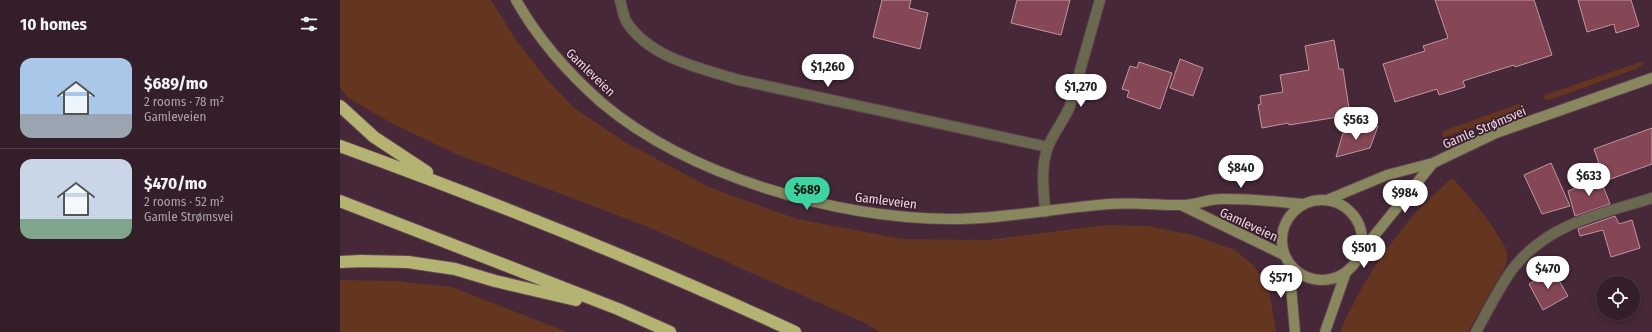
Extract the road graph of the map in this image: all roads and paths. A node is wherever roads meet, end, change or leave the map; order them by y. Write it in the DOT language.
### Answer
graph roads {
  1 [pos="516,0"];
  2 [pos="620,0"];
  3 [pos="1100,0"];
  4 [pos="1652,78"];
  5 [pos="340,106"];
  6 [pos="340,146"];
  7 [pos="1048,147"];
  8 [pos="1433,163"];
  9 [pos="445,184"];
  10 [pos="1652,198"];
  11 [pos="1326,200"];
  12 [pos="340,201"];
  13 [pos="1304,204"];
  14 [pos="1180,206"];
  15 [pos="1045,212"];
  16 [pos="1360,252"];
  17 [pos="1286,259"];
  18 [pos="340,262"];
  19 [pos="1346,272"];
  20 [pos="618,309"];
  21 [pos="670,332"];
  22 [pos="795,332"];
  23 [pos="1295,332"];
  24 [pos="1325,332"];
  25 [pos="1476,332"];
  1 -- 15 [label="main road, Gamleveien"];
  2 -- 7 [label="street"];
  3 -- 7 [label="street"];
  4 -- 8 [label="main road, Gamle Strømsvei"];
  5 -- 9 [label="highway"];
  6 -- 9 [label="highway"];
  7 -- 15 [label="street"];
  8 -- 11 [label="main road, Gamle Strømsvei"];
  8 -- 16 [label="main road"];
  9 -- 22 [label="highway"];
  10 -- 25 [label="street"];
  11 -- 13 [label="main road"];
  11 -- 16 [label="main road"];
  12 -- 20 [label="highway"];
  13 -- 14 [label="main road, Gamleveien"];
  13 -- 17 [label="main road"];
  14 -- 15 [label="main road, Gamleveien"];
  14 -- 17 [label="main road, Gamleveien"];
  16 -- 19 [label="main road"];
  17 -- 19 [label="main road"];
  17 -- 23 [label="main road"];
  18 -- 20 [label="highway"];
  19 -- 24 [label="main road"];
  20 -- 21 [label="highway"];
}
